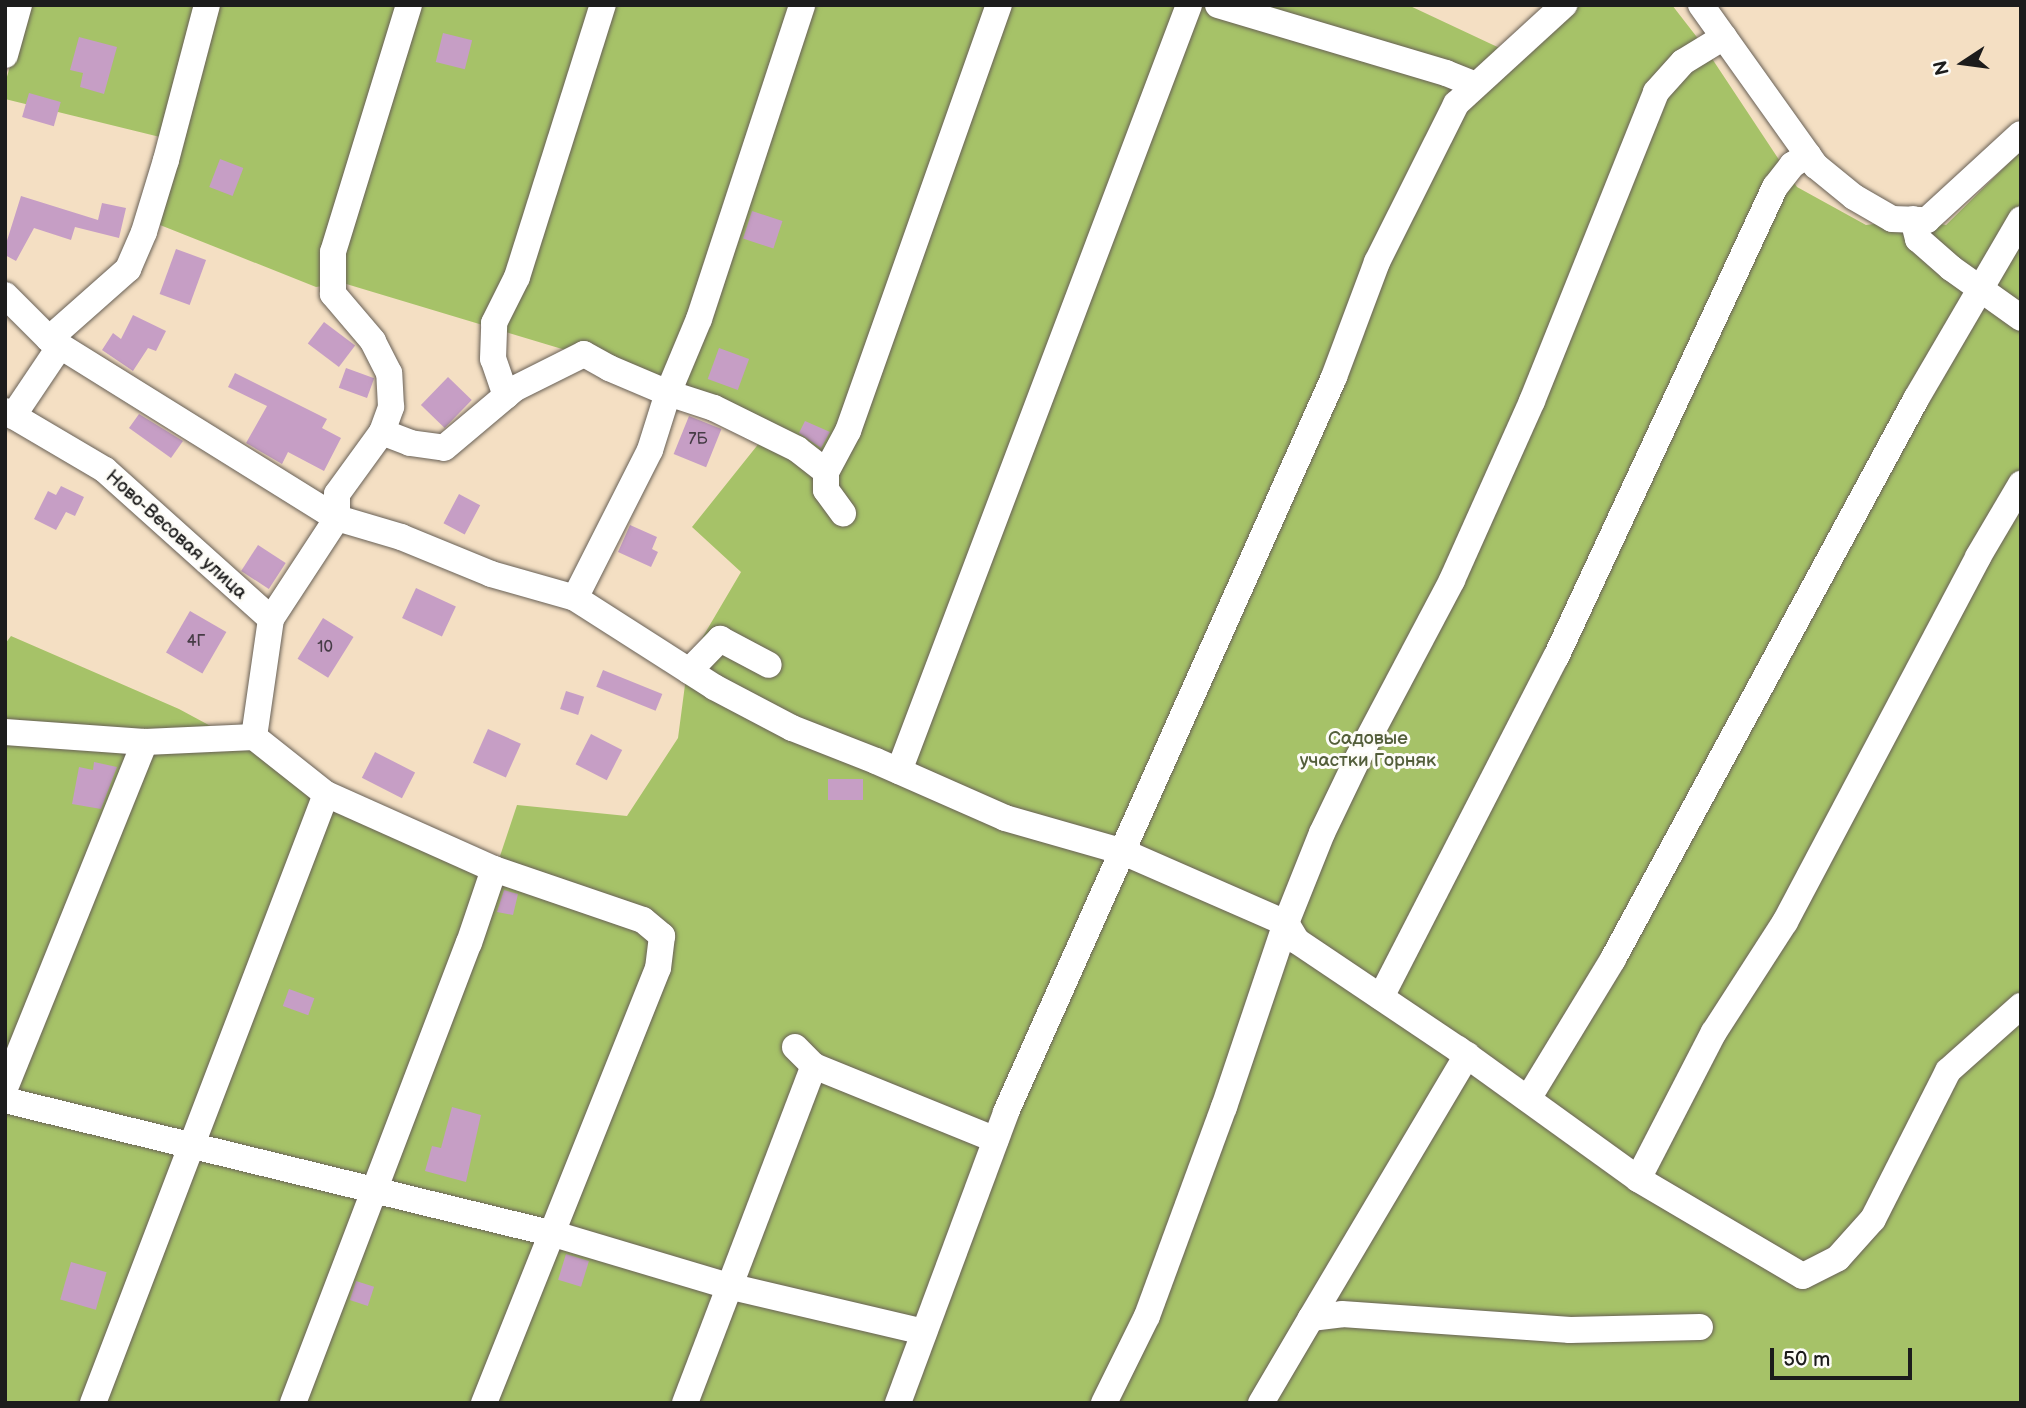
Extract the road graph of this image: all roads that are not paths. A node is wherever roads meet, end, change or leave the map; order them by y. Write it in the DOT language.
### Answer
graph roads {
  1 [pos="19,5"];
  2 [pos="207,5"];
  3 [pos="409,5"];
  4 [pos="603,5"];
  5 [pos="802,5"];
  6 [pos="999,5"];
  7 [pos="1189,5"];
  8 [pos="1218,5"];
  9 [pos="1564,5"];
  10 [pos="1701,5"];
  11 [pos="1724,37"];
  12 [pos="5,55"];
  13 [pos="1475,85"];
  14 [pos="2021,134"];
  15 [pos="1808,155"];
  16 [pos="1913,219"];
  17 [pos="2021,219"];
  18 [pos="1979,288"];
  19 [pos="5,295"];
  20 [pos="2021,318"];
  21 [pos="55,342"];
  22 [pos="668,393"];
  23 [pos="506,396"];
  24 [pos="9,414"];
  25 [pos="382,432"];
  26 [pos="826,472"];
  27 [pos="2021,484"];
  28 [pos="843,513"];
  29 [pos="337,518"];
  30 [pos="575,598"];
  31 [pos="271,620"];
  32 [pos="769,665"];
  33 [pos="689,671"];
  34 [pos="5,732"];
  35 [pos="254,737"];
  36 [pos="145,742"];
  37 [pos="899,771"];
  38 [pos="326,794"];
  39 [pos="1121,851"];
  40 [pos="494,869"];
  41 [pos="1286,923"];
  42 [pos="1381,997"];
  43 [pos="2021,1006"];
  44 [pos="15,1038"];
  45 [pos="795,1047"];
  46 [pos="1467,1055"];
  47 [pos="814,1066"];
  48 [pos="5,1088"];
  49 [pos="1528,1099"];
  50 [pos="5,1100"];
  51 [pos="996,1140"];
  52 [pos="190,1147"];
  53 [pos="1638,1179"];
  54 [pos="373,1190"];
  55 [pos="554,1234"];
  56 [pos="727,1286"];
  57 [pos="1311,1318"];
  58 [pos="1700,1327"];
  59 [pos="924,1332"];
  60 [pos="93,1403"];
  61 [pos="293,1403"];
  62 [pos="484,1403"];
  63 [pos="685,1403"];
  64 [pos="898,1403"];
  65 [pos="1104,1403"];
  66 [pos="1261,1403"];
  1 -- 12 [label="street"];
  2 -- 21 [label="street"];
  3 -- 25 [label="street"];
  4 -- 23 [label="street"];
  5 -- 22 [label="street"];
  6 -- 26 [label="street"];
  7 -- 37 [label="street"];
  8 -- 13 [label="street"];
  9 -- 13 [label="street"];
  10 -- 11 [label="street"];
  11 -- 15 [label="street"];
  11 -- 41 [label="street"];
  13 -- 39 [label="street"];
  14 -- 16 [label="street"];
  15 -- 16 [label="street"];
  15 -- 42 [label="street"];
  16 -- 18 [label="street"];
  17 -- 18 [label="street"];
  18 -- 20 [label="street"];
  18 -- 49 [label="street"];
  19 -- 21 [label="street"];
  21 -- 24 [label="street"];
  21 -- 29 [label="street"];
  22 -- 23 [label="street"];
  22 -- 26 [label="street"];
  22 -- 30 [label="street"];
  23 -- 25 [label="street"];
  24 -- 31 [label="street, Ново-Весовая улица"];
  25 -- 29 [label="street"];
  26 -- 28 [label="street"];
  27 -- 53 [label="street"];
  29 -- 30 [label="street"];
  29 -- 31 [label="street"];
  30 -- 33 [label="street"];
  31 -- 35 [label="street"];
  32 -- 33 [label="street"];
  33 -- 37 [label="street"];
  34 -- 36 [label="street"];
  35 -- 36 [label="street"];
  35 -- 38 [label="street"];
  36 -- 44 [label="street"];
  37 -- 39 [label="street"];
  38 -- 40 [label="street"];
  38 -- 52 [label="street"];
  39 -- 41 [label="street"];
  39 -- 51 [label="street"];
  40 -- 54 [label="street"];
  40 -- 55 [label="street"];
  41 -- 42 [label="street"];
  41 -- 65 [label="street"];
  42 -- 46 [label="street"];
  43 -- 53 [label="street"];
  44 -- 48 [label="street"];
  45 -- 47 [label="street"];
  46 -- 49 [label="street"];
  46 -- 57 [label="street"];
  47 -- 51 [label="street"];
  47 -- 56 [label="street"];
  49 -- 53 [label="street"];
  50 -- 52 [label="street"];
  51 -- 59 [label="street"];
  52 -- 54 [label="street"];
  52 -- 60 [label="street"];
  54 -- 55 [label="street"];
  54 -- 61 [label="street"];
  55 -- 56 [label="street"];
  55 -- 62 [label="street"];
  56 -- 59 [label="street"];
  56 -- 63 [label="street"];
  57 -- 58 [label="street"];
  57 -- 66 [label="street"];
  59 -- 64 [label="street"];
}
